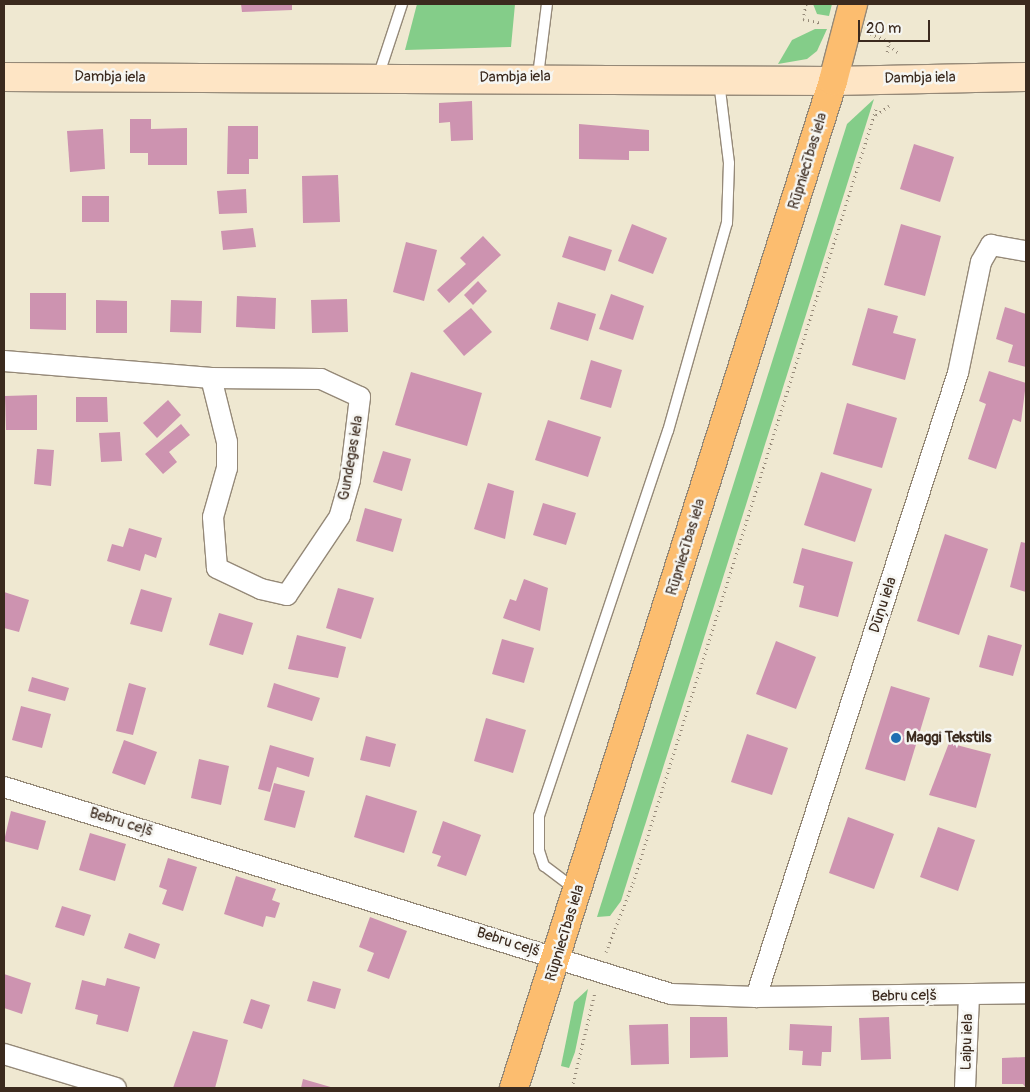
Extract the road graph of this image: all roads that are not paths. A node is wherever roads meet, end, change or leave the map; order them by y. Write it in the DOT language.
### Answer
graph roads {
  1 [pos="402,4"];
  2 [pos="546,4"];
  3 [pos="853,4"];
  4 [pos="4,76"];
  5 [pos="538,76"];
  6 [pos="1026,77"];
  7 [pos="719,79"];
  8 [pos="376,80"];
  9 [pos="833,81"];
  10 [pos="1026,251"];
  11 [pos="4,361"];
  12 [pos="211,378"];
  13 [pos="4,787"];
  14 [pos="578,891"];
  15 [pos="558,959"];
  16 [pos="1026,993"];
  17 [pos="969,995"];
  18 [pos="756,997"];
  19 [pos="4,1054"];
  20 [pos="116,1088"];
  21 [pos="514,1088"];
  22 [pos="965,1088"];
  1 -- 8 [label="lane"];
  2 -- 5 [label="lane"];
  3 -- 9 [label="main road, Rūpniecības iela"];
  4 -- 8 [label="street, Dambja iela"];
  5 -- 7 [label="street, Dambja iela"];
  5 -- 8 [label="street, Dambja iela"];
  6 -- 9 [label="street, Dambja iela"];
  7 -- 9 [label="street, Dambja iela"];
  7 -- 14 [label="lane"];
  9 -- 14 [label="main road, Rūpniecības iela"];
  10 -- 18 [label="street, Dūņu iela"];
  11 -- 12 [label="street, Gundegas iela"];
  12 -- 12 [label="street, Gundegas iela"];
  13 -- 15 [label="street, Bebru ceļš"];
  14 -- 15 [label="main road, Rūpniecības iela"];
  15 -- 18 [label="street, Bebru ceļš"];
  15 -- 21 [label="main road, Rūpniecības iela"];
  16 -- 17 [label="street, Bebru ceļš"];
  17 -- 18 [label="street, Bebru ceļš"];
  17 -- 22 [label="street, Laipu iela"];
  19 -- 20 [label="street"];
}
